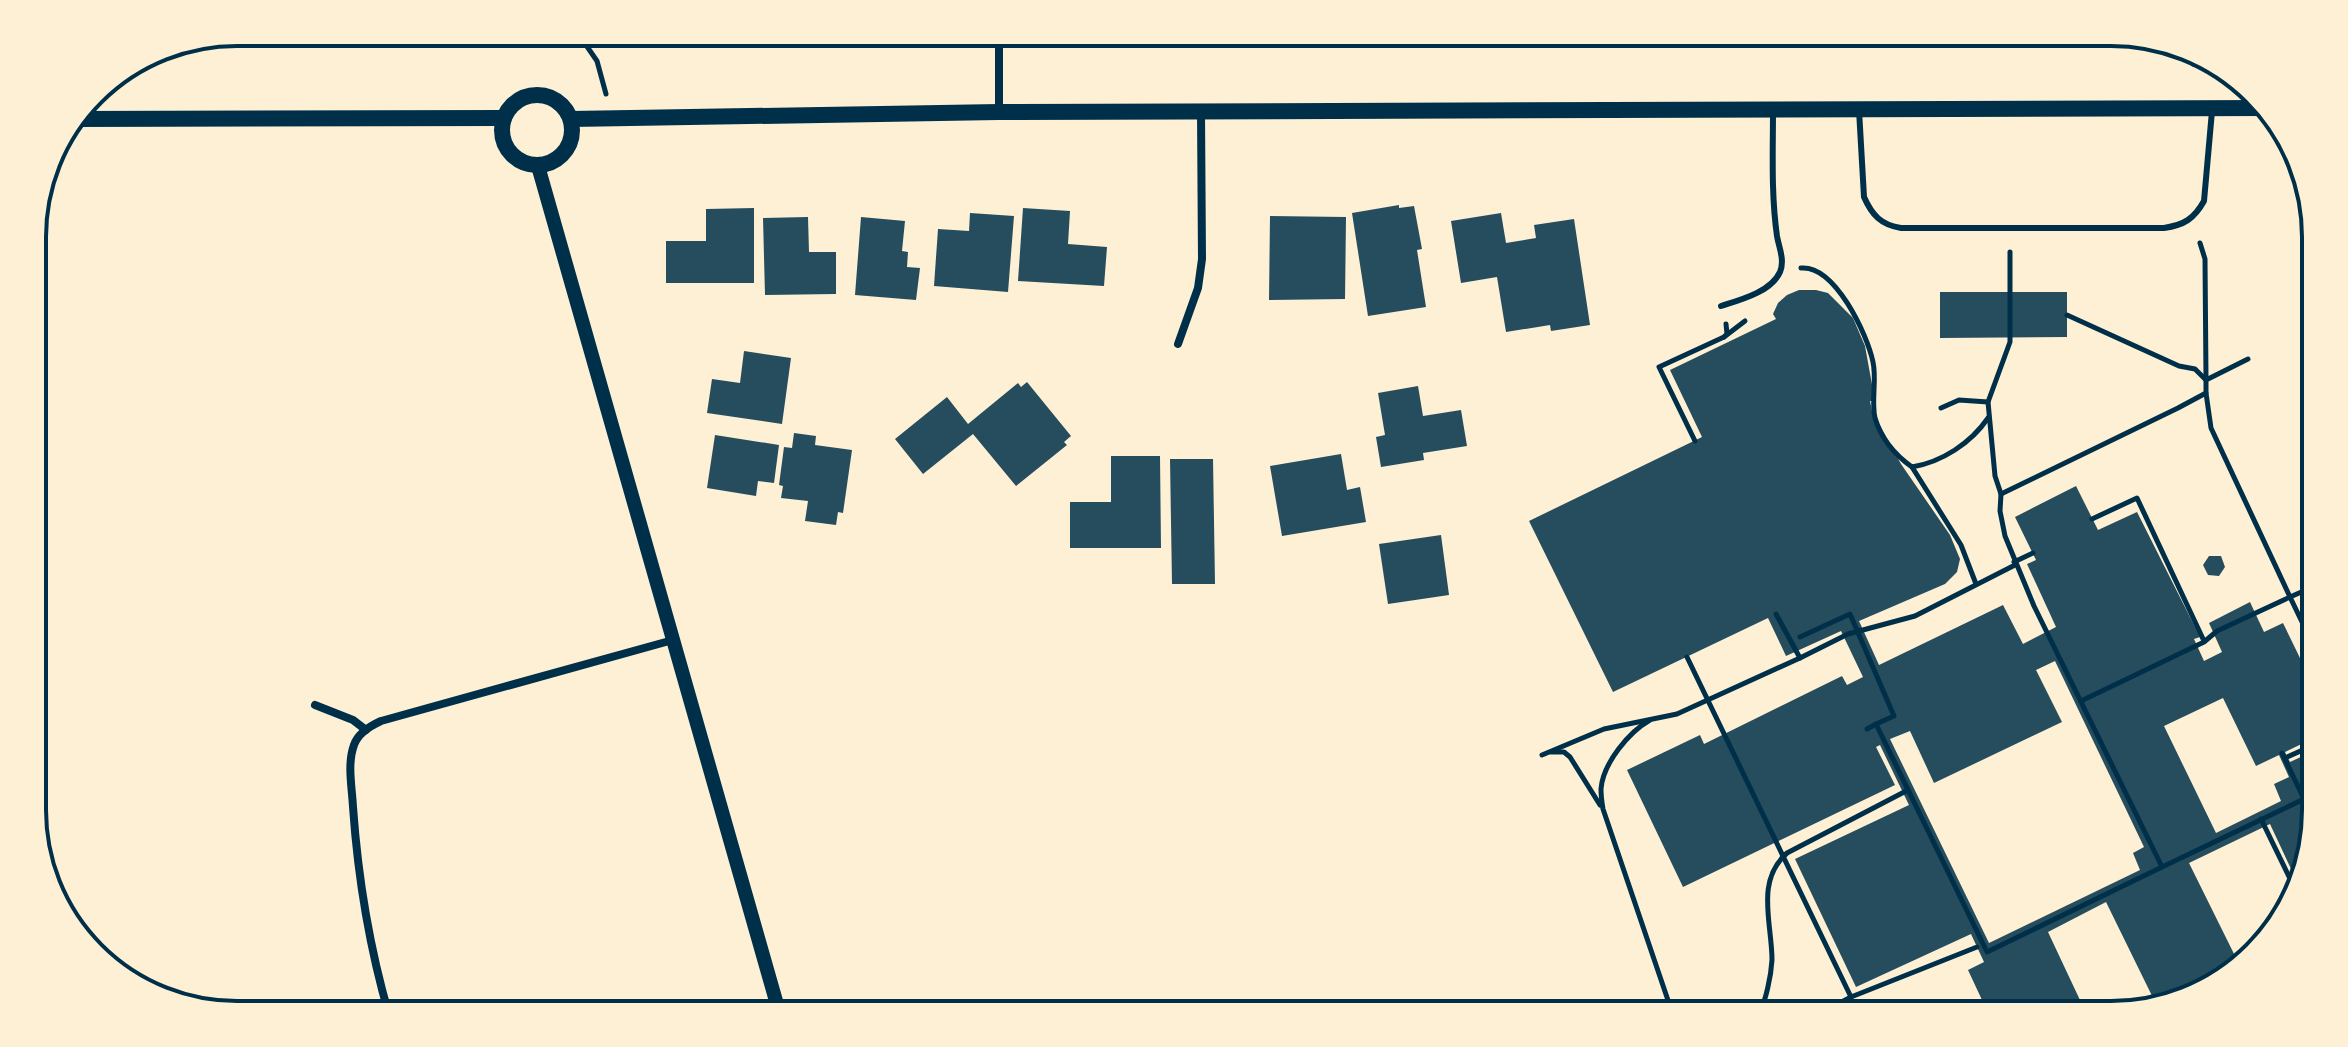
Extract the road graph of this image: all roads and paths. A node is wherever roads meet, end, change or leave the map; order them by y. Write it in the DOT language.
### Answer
graph roads {
  1 [pos="587,46"];
  2 [pos="999,46"];
  3 [pos="2212,107"];
  4 [pos="2251,108"];
  5 [pos="1773,110"];
  6 [pos="1859,110"];
  7 [pos="999,112"];
  8 [pos="1201,113"];
  9 [pos="504,118"];
  10 [pos="612,118"];
  11 [pos="87,119"];
  12 [pos="571,119"];
  13 [pos="538,166"];
  14 [pos="2200,243"];
  15 [pos="2010,252"];
  16 [pos="1781,270"];
  17 [pos="1721,306"];
  18 [pos="2067,315"];
  19 [pos="1178,344"];
  20 [pos="2248,359"];
  21 [pos="2206,380"];
  22 [pos="2206,393"];
  23 [pos="1988,402"];
  24 [pos="1941,408"];
  25 [pos="1988,417"];
  26 [pos="1695,441"];
  27 [pos="1912,467"];
  28 [pos="2001,494"];
  29 [pos="2092,519"];
  30 [pos="2033,553"];
  31 [pos="2014,564"];
  32 [pos="1976,584"];
  33 [pos="2302,592"];
  34 [pos="2290,597"];
  35 [pos="1776,614"];
  36 [pos="2302,622"];
  37 [pos="1858,632"];
  38 [pos="1800,637"];
  39 [pos="673,640"];
  40 [pos="2204,642"];
  41 [pos="1687,657"];
  42 [pos="1800,658"];
  43 [pos="2081,701"];
  44 [pos="1708,702"];
  45 [pos="315,705"];
  46 [pos="1650,720"];
  47 [pos="1876,724"];
  48 [pos="1867,729"];
  49 [pos="366,730"];
  50 [pos="2302,749"];
  51 [pos="1908,790"];
  52 [pos="2302,794"];
  53 [pos="2302,804"];
  54 [pos="1603,809"];
  55 [pos="2261,819"];
  56 [pos="1785,854"];
  57 [pos="2162,867"];
  58 [pos="2289,877"];
  59 [pos="1977,947"];
  60 [pos="1851,997"];
  61 [pos="385,1001"];
  62 [pos="776,1001"];
  63 [pos="1668,1001"];
  64 [pos="1763,1001"];
  65 [pos="1843,1001"];
  1 -- 10 [label="path"];
  2 -- 7 [label="street"];
  3 -- 4 [label="main road"];
  3 -- 6 [label="main road"];
  3 -- 6 [label="lane"];
  5 -- 6 [label="main road"];
  5 -- 8 [label="main road"];
  5 -- 16 [label="lane"];
  7 -- 8 [label="main road"];
  7 -- 10 [label="main road"];
  8 -- 19 [label="street"];
  9 -- 11 [label="main road"];
  9 -- 12 [label="main road"];
  9 -- 13 [label="main road"];
  10 -- 12 [label="main road"];
  12 -- 13 [label="main road"];
  13 -- 39 [label="street"];
  14 -- 21 [label="path"];
  15 -- 23 [label="path"];
  16 -- 17 [label="lane"];
  16 -- 27 [label="path"];
  17 -- 26 [label="path"];
  18 -- 21 [label="path"];
  20 -- 21 [label="path"];
  21 -- 22 [label="path"];
  22 -- 28 [label="path"];
  22 -- 34 [label="path"];
  23 -- 24 [label="path"];
  23 -- 25 [label="path"];
  25 -- 27 [label="path"];
  25 -- 28 [label="path"];
  27 -- 32 [label="path"];
  28 -- 31 [label="path"];
  29 -- 40 [label="path"];
  30 -- 31 [label="path"];
  31 -- 32 [label="path"];
  31 -- 43 [label="path"];
  32 -- 37 [label="path"];
  33 -- 34 [label="path"];
  34 -- 36 [label="path"];
  34 -- 40 [label="path"];
  35 -- 42 [label="path"];
  37 -- 38 [label="path"];
  37 -- 42 [label="path"];
  37 -- 47 [label="path"];
  39 -- 49 [label="street"];
  39 -- 62 [label="street"];
  40 -- 43 [label="path"];
  41 -- 44 [label="path"];
  42 -- 44 [label="path"];
  43 -- 57 [label="path"];
  44 -- 46 [label="path"];
  44 -- 56 [label="path"];
  45 -- 49 [label="street"];
  46 -- 54 [label="path"];
  46 -- 54 [label="path"];
  47 -- 48 [label="path"];
  47 -- 51 [label="path"];
  49 -- 61 [label="street"];
  50 -- 52 [label="path"];
  51 -- 56 [label="path"];
  51 -- 57 [label="path"];
  53 -- 55 [label="path"];
  54 -- 63 [label="path"];
  55 -- 57 [label="path"];
  55 -- 58 [label="path"];
  56 -- 60 [label="path"];
  56 -- 64 [label="path"];
  59 -- 60 [label="path"];
  60 -- 65 [label="path"];
}
